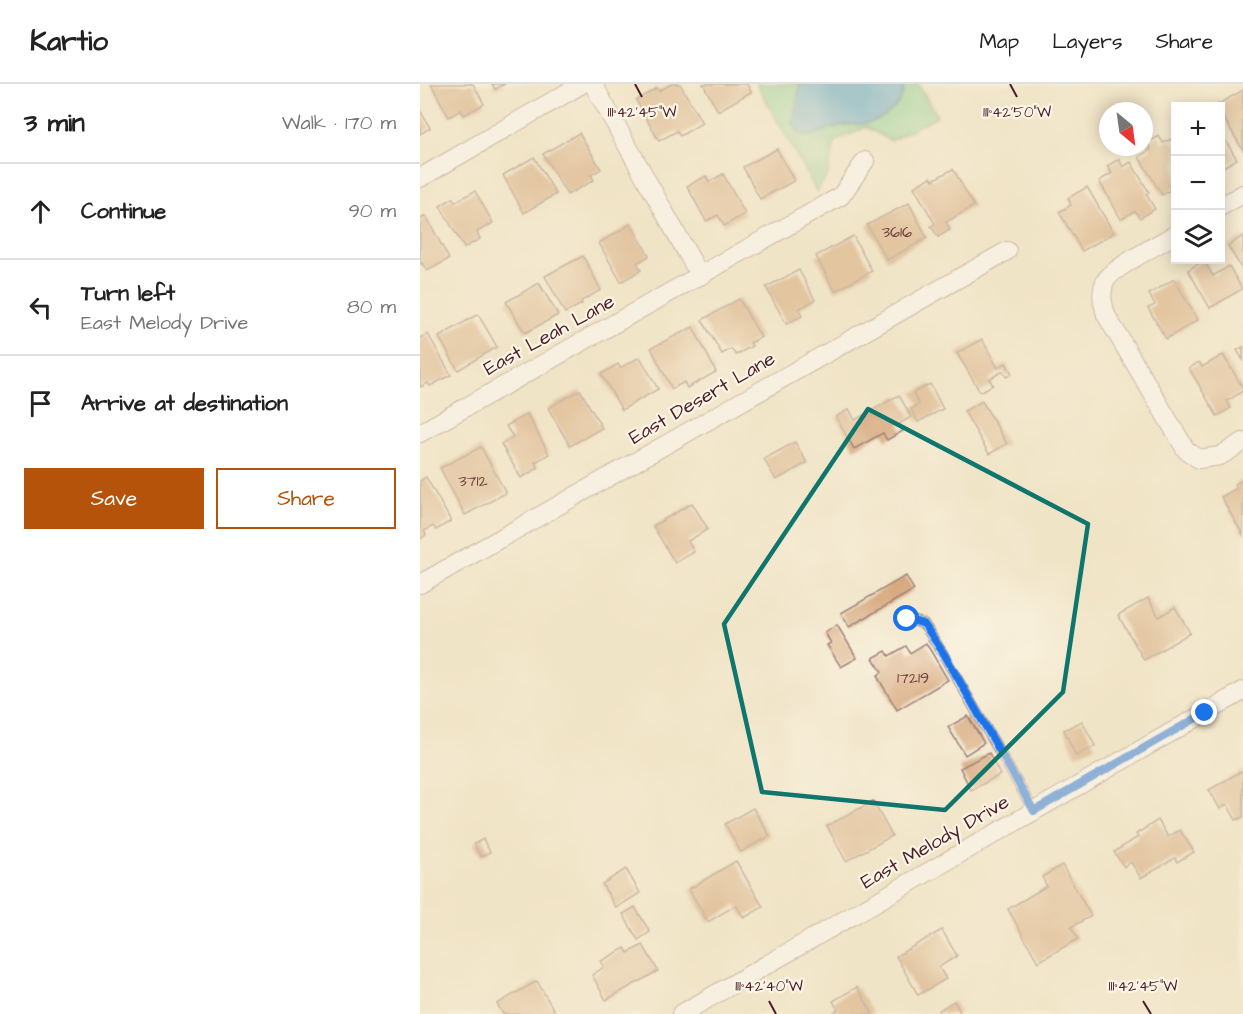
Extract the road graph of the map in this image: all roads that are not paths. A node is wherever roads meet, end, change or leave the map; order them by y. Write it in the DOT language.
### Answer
graph roads {
  1 [pos="582,84"];
  2 [pos="593,84"];
  3 [pos="866,161"];
  4 [pos="420,178"];
  5 [pos="1243,194"];
  6 [pos="1225,205"];
  7 [pos="1171,237"];
  8 [pos="1007,251"];
  9 [pos="700,276"];
  10 [pos="420,433"];
  11 [pos="1243,442"];
  12 [pos="420,584"];
  13 [pos="907,619"];
  14 [pos="1243,691"];
  15 [pos="1034,811"];
  16 [pos="681,1014"];
  1 -- 4 [label="street"];
  2 -- 9 [label="street"];
  3 -- 9 [label="street, East Leah Lane"];
  5 -- 6 [label="street"];
  7 -- 11 [label="street"];
  8 -- 12 [label="street, East Desert Lane"];
  9 -- 10 [label="street, East Leah Lane"];
  13 -- 15 [label="lane"];
  14 -- 15 [label="street, East Melody Drive"];
  15 -- 16 [label="street, East Melody Drive"];
}
